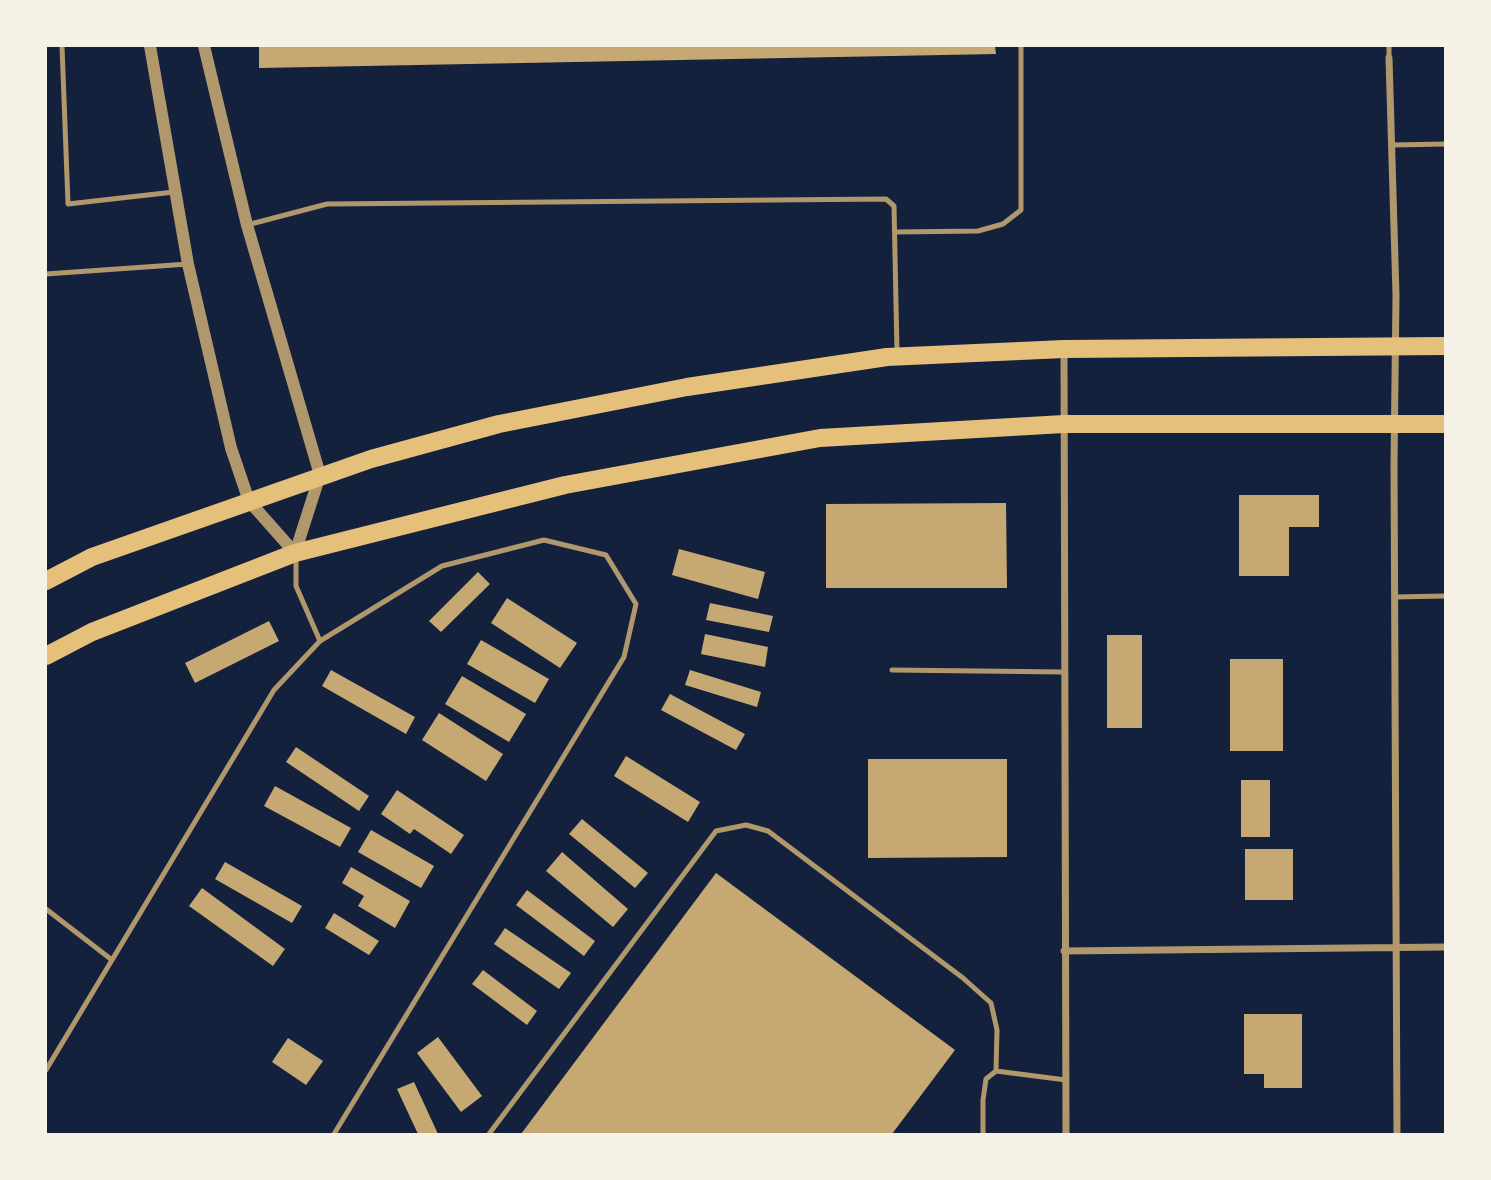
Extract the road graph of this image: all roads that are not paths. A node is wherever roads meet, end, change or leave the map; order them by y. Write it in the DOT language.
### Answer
graph roads {
  1 [pos="62,46"];
  2 [pos="150,46"];
  3 [pos="204,46"];
  4 [pos="1021,46"];
  5 [pos="1389,46"];
  6 [pos="1389,58"];
  7 [pos="1446,144"];
  8 [pos="1391,145"];
  9 [pos="174,191"];
  10 [pos="247,225"];
  11 [pos="895,232"];
  12 [pos="188,264"];
  13 [pos="46,274"];
  14 [pos="1395,346"];
  15 [pos="1446,346"];
  16 [pos="1064,349"];
  17 [pos="898,357"];
  18 [pos="1064,424"];
  19 [pos="1394,424"];
  20 [pos="1446,424"];
  21 [pos="320,475"];
  22 [pos="249,501"];
  23 [pos="295,553"];
  24 [pos="46,581"];
  25 [pos="1446,596"];
  26 [pos="1394,597"];
  27 [pos="320,641"];
  28 [pos="46,656"];
  29 [pos="892,670"];
  30 [pos="1064,672"];
  31 [pos="46,909"];
  32 [pos="1395,947"];
  33 [pos="1446,947"];
  34 [pos="1064,951"];
  35 [pos="112,960"];
  36 [pos="46,1070"];
  37 [pos="996,1071"];
  38 [pos="1066,1080"];
  39 [pos="334,1135"];
  40 [pos="489,1135"];
  41 [pos="984,1135"];
  42 [pos="1066,1135"];
  43 [pos="1397,1135"];
  1 -- 9 [label="lane"];
  2 -- 9 [label="street"];
  3 -- 10 [label="street"];
  4 -- 11 [label="lane"];
  5 -- 6 [label="lane"];
  6 -- 8 [label="street"];
  7 -- 8 [label="lane"];
  8 -- 14 [label="street"];
  9 -- 12 [label="street"];
  10 -- 11 [label="lane"];
  10 -- 21 [label="street"];
  11 -- 17 [label="lane"];
  12 -- 13 [label="lane"];
  12 -- 22 [label="street"];
  14 -- 15 [label="main road"];
  14 -- 16 [label="main road"];
  14 -- 19 [label="street"];
  16 -- 17 [label="main road"];
  16 -- 18 [label="street"];
  17 -- 21 [label="main road"];
  18 -- 19 [label="main road"];
  18 -- 23 [label="main road"];
  18 -- 30 [label="street"];
  19 -- 20 [label="main road"];
  19 -- 26 [label="street"];
  21 -- 22 [label="main road"];
  21 -- 23 [label="street"];
  22 -- 23 [label="street"];
  22 -- 24 [label="main road"];
  23 -- 27 [label="lane"];
  23 -- 28 [label="main road"];
  25 -- 26 [label="lane"];
  26 -- 32 [label="street"];
  27 -- 35 [label="lane"];
  27 -- 39 [label="lane"];
  29 -- 30 [label="lane"];
  30 -- 34 [label="street"];
  31 -- 35 [label="lane"];
  32 -- 33 [label="street"];
  32 -- 34 [label="street"];
  32 -- 43 [label="street"];
  34 -- 38 [label="street"];
  35 -- 36 [label="lane"];
  37 -- 38 [label="lane"];
  37 -- 40 [label="lane"];
  37 -- 41 [label="lane"];
  38 -- 42 [label="street"];
}
